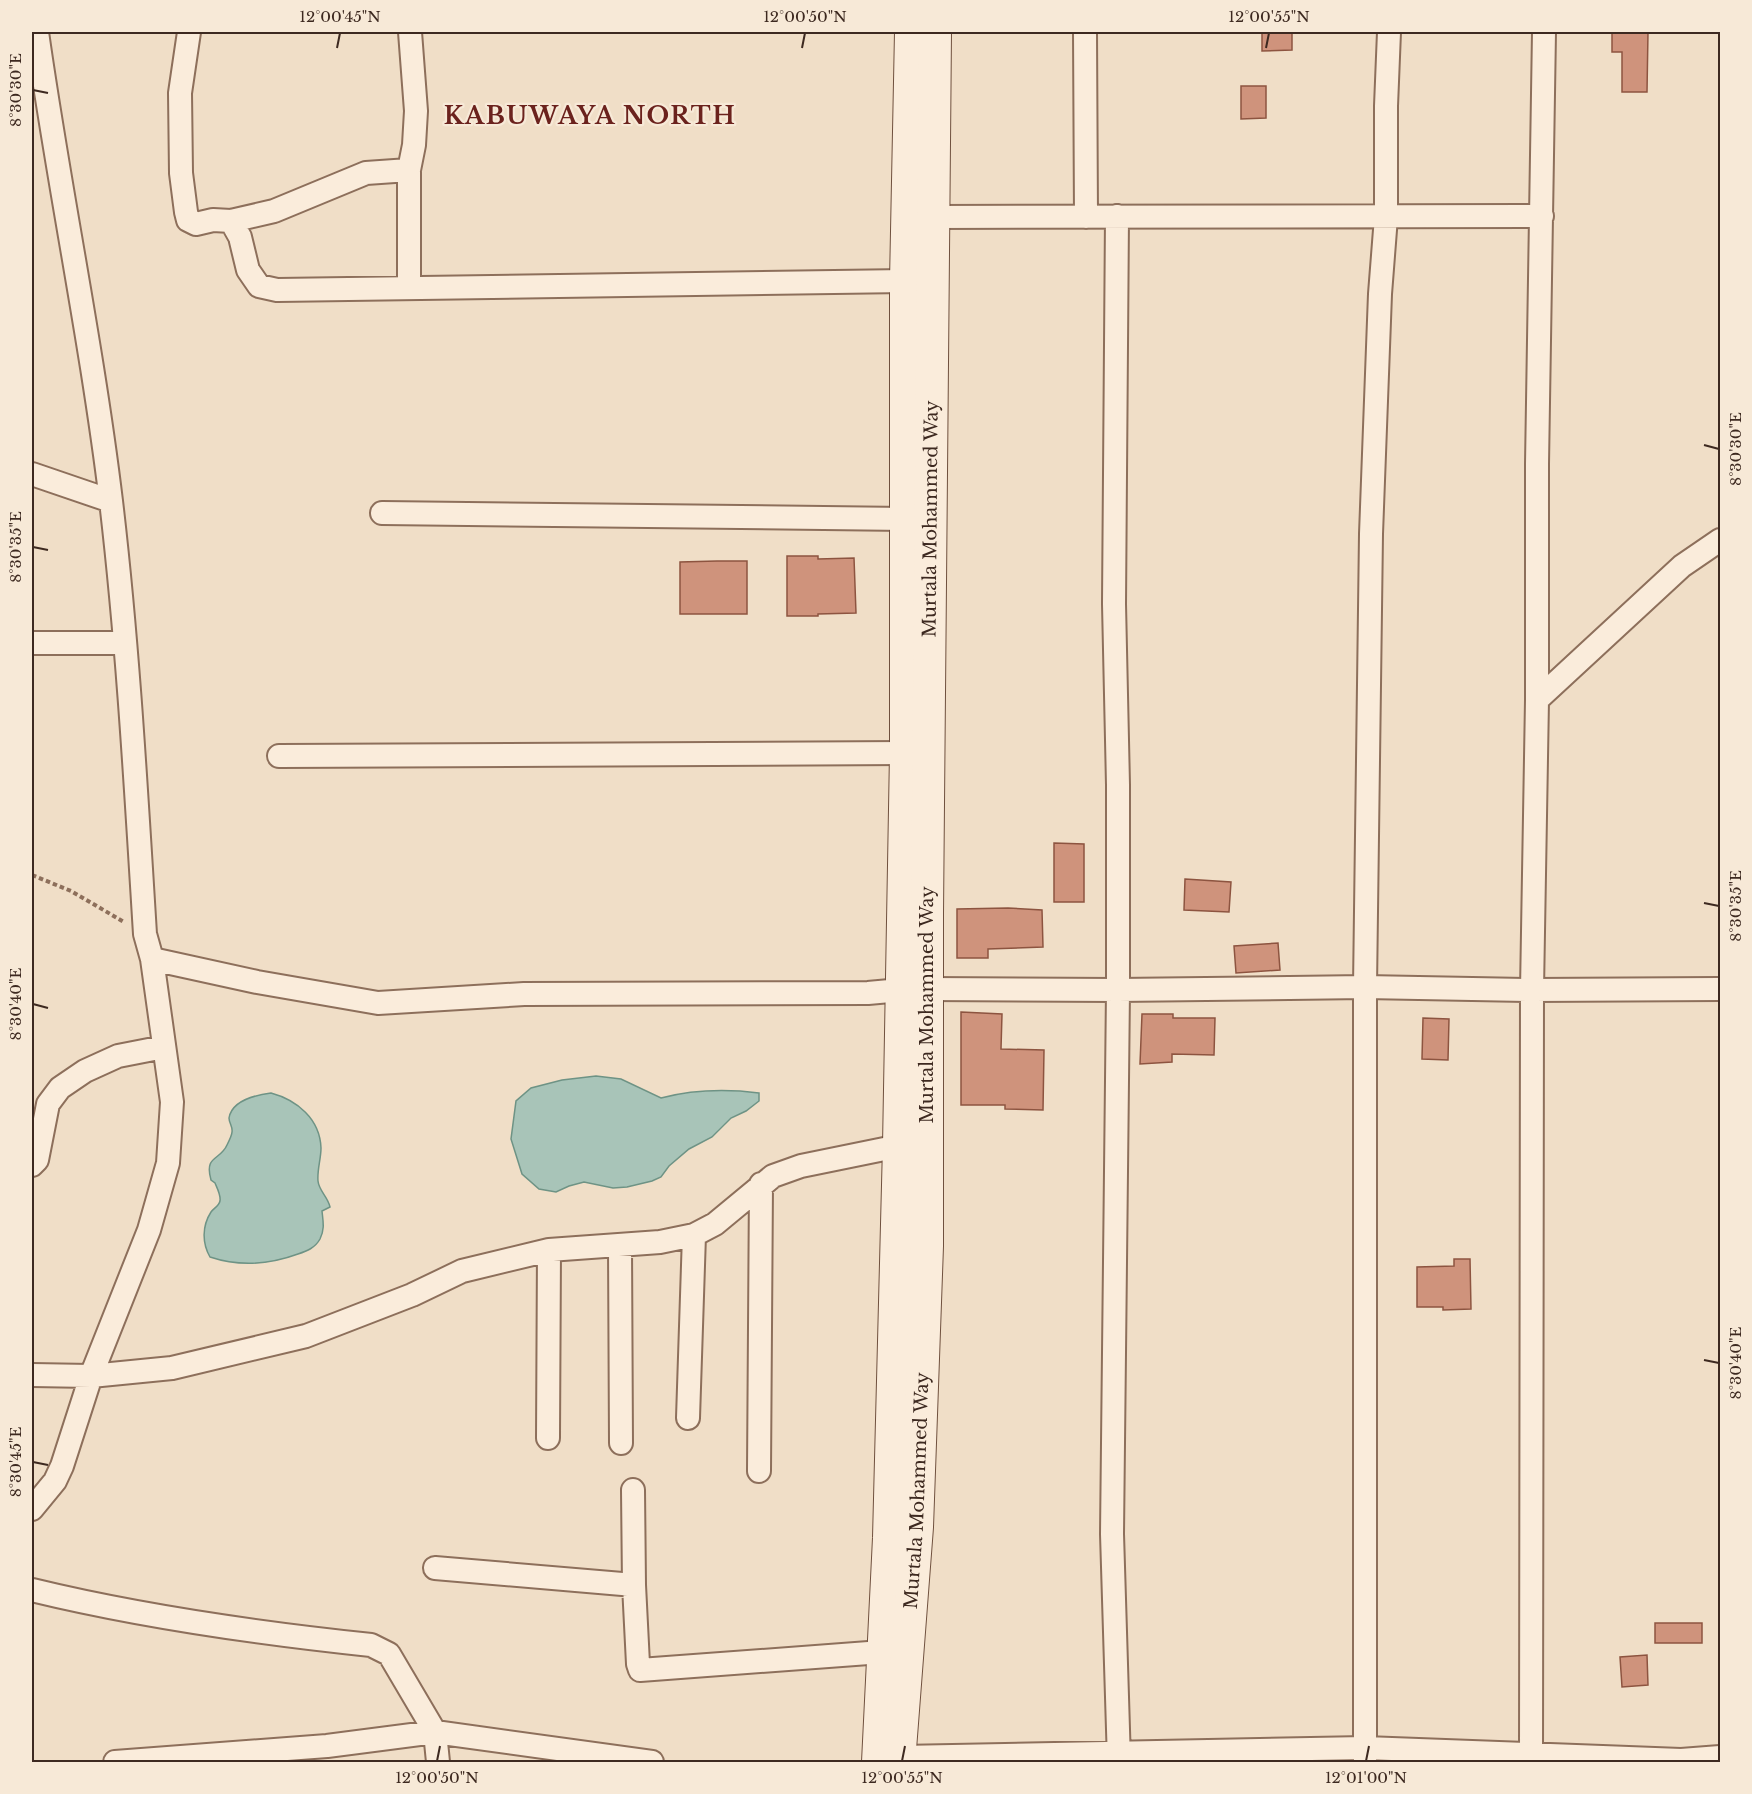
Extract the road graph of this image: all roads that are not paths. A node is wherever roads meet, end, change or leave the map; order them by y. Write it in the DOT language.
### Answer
graph roads {
  1 [pos="37,32"];
  2 [pos="189,32"];
  3 [pos="410,32"];
  4 [pos="911,32"];
  5 [pos="935,32"];
  6 [pos="1085,32"];
  7 [pos="1389,32"];
  8 [pos="1544,32"];
  9 [pos="409,170"];
  10 [pos="1117,216"];
  11 [pos="1542,216"];
  12 [pos="934,217"];
  13 [pos="1086,217"];
  14 [pos="1386,217"];
  15 [pos="231,221"];
  16 [pos="906,281"];
  17 [pos="410,288"];
  18 [pos="32,474"];
  19 [pos="111,501"];
  20 [pos="382,513"];
  21 [pos="906,519"];
  22 [pos="1720,540"];
  23 [pos="32,643"];
  24 [pos="125,643"];
  25 [pos="1537,700"];
  26 [pos="906,753"];
  27 [pos="279,756"];
  28 [pos="152,959"];
  29 [pos="1365,987"];
  30 [pos="914,989"];
  31 [pos="1720,989"];
  32 [pos="1118,990"];
  33 [pos="1532,990"];
  34 [pos="164,1047"];
  35 [pos="899,1146"];
  36 [pos="32,1165"];
  37 [pos="761,1184"];
  38 [pos="694,1235"];
  39 [pos="620,1245"];
  40 [pos="549,1250"];
  41 [pos="32,1375"];
  42 [pos="91,1376"];
  43 [pos="688,1418"];
  44 [pos="549,1438"];
  45 [pos="621,1443"];
  46 [pos="759,1471"];
  47 [pos="633,1490"];
  48 [pos="32,1509"];
  49 [pos="435,1568"];
  50 [pos="634,1585"];
  51 [pos="32,1590"];
  52 [pos="882,1652"];
  53 [pos="435,1732"];
  54 [pos="1365,1755"];
  55 [pos="1720,1757"];
  56 [pos="1119,1758"];
  57 [pos="1531,1759"];
  58 [pos="892,1761"];
  59 [pos="115,1762"];
  60 [pos="438,1762"];
  61 [pos="652,1762"];
  1 -- 19 [label="street"];
  2 -- 15 [label="street"];
  3 -- 9 [label="street"];
  4 -- 16 [label="main road, Murtala Mohammed Way"];
  5 -- 12 [label="main road, Murtala Mohammed Way"];
  6 -- 13 [label="street"];
  7 -- 14 [label="street"];
  8 -- 11 [label="street"];
  9 -- 15 [label="street"];
  9 -- 17 [label="street"];
  10 -- 13 [label="street"];
  10 -- 14 [label="street"];
  10 -- 32 [label="street"];
  11 -- 14 [label="street"];
  11 -- 25 [label="street"];
  12 -- 13 [label="street"];
  12 -- 30 [label="main road, Murtala Mohammed Way"];
  14 -- 29 [label="street"];
  15 -- 17 [label="street"];
  16 -- 17 [label="street"];
  16 -- 21 [label="main road, Murtala Mohammed Way"];
  18 -- 19 [label="street"];
  19 -- 24 [label="street"];
  20 -- 21 [label="street"];
  21 -- 26 [label="main road, Murtala Mohammed Way"];
  22 -- 25 [label="street"];
  23 -- 24 [label="street"];
  24 -- 28 [label="street"];
  25 -- 33 [label="street"];
  26 -- 27 [label="street"];
  26 -- 30 [label="main road, Murtala Mohammed Way"];
  28 -- 30 [label="street"];
  28 -- 34 [label="street"];
  29 -- 32 [label="street"];
  29 -- 33 [label="street"];
  29 -- 54 [label="street"];
  30 -- 32 [label="street"];
  30 -- 35 [label="main road, Murtala Mohammed Way"];
  30 -- 58 [label="main road, Murtala Mohammed Way"];
  31 -- 33 [label="street"];
  32 -- 56 [label="street"];
  33 -- 57 [label="street"];
  34 -- 36 [label="street"];
  34 -- 42 [label="street"];
  35 -- 37 [label="street"];
  35 -- 52 [label="main road, Murtala Mohammed Way"];
  37 -- 38 [label="street"];
  37 -- 46 [label="street"];
  38 -- 39 [label="street"];
  38 -- 43 [label="street"];
  39 -- 40 [label="street"];
  39 -- 45 [label="street"];
  40 -- 42 [label="street"];
  40 -- 44 [label="street"];
  41 -- 42 [label="street"];
  42 -- 48 [label="street"];
  47 -- 50 [label="street"];
  49 -- 50 [label="street"];
  50 -- 52 [label="street"];
  51 -- 53 [label="street"];
  52 -- 58 [label="main road, Murtala Mohammed Way"];
  53 -- 59 [label="street"];
  53 -- 60 [label="street"];
  53 -- 61 [label="street"];
  54 -- 56 [label="street"];
  54 -- 57 [label="street"];
  55 -- 57 [label="street"];
  56 -- 58 [label="street"];
}
